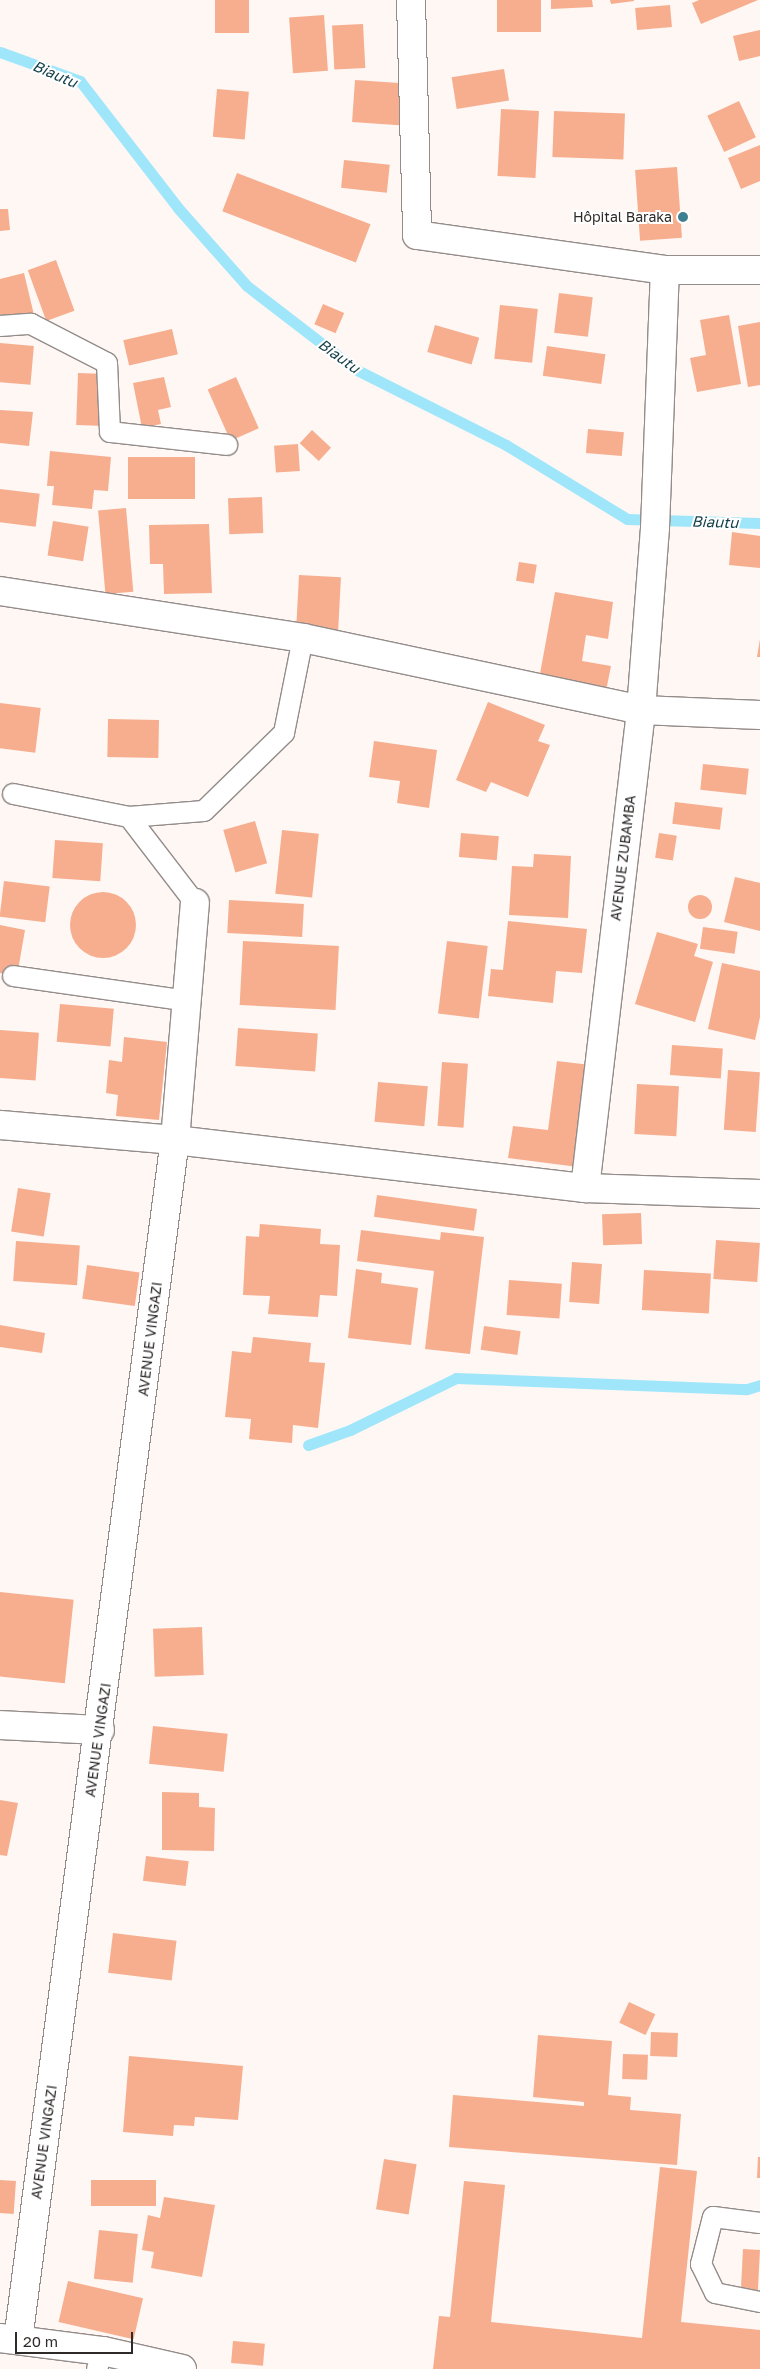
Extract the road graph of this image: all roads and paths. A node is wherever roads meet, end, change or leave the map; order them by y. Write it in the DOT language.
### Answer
graph roads {
  1 [pos="411,0"];
  2 [pos="665,270"];
  3 [pos="760,270"];
  4 [pos="0,326"];
  5 [pos="226,445"];
  6 [pos="0,591"];
  7 [pos="303,638"];
  8 [pos="641,710"];
  9 [pos="760,715"];
  10 [pos="13,794"];
  11 [pos="129,817"];
  12 [pos="196,903"];
  13 [pos="13,976"];
  14 [pos="188,1001"];
  15 [pos="0,1125"];
  16 [pos="175,1140"];
  17 [pos="585,1188"];
  18 [pos="760,1194"];
  19 [pos="0,1725"];
  20 [pos="100,1730"];
  21 [pos="760,2223"];
  22 [pos="760,2302"];
  23 [pos="9,2339"];
  24 [pos="100,2360"];
  25 [pos="182,2369"];
  1 -- 2 [label="street"];
  2 -- 3 [label="street"];
  2 -- 8 [label="street, AVENUE ZUBAMBA"];
  4 -- 5 [label="lane"];
  6 -- 7 [label="street"];
  7 -- 8 [label="street"];
  7 -- 11 [label="lane"];
  8 -- 9 [label="street"];
  8 -- 17 [label="street, AVENUE ZUBAMBA"];
  10 -- 11 [label="lane"];
  11 -- 12 [label="lane"];
  12 -- 14 [label="street, AVENUE VINGAZI"];
  13 -- 14 [label="lane"];
  14 -- 16 [label="street, AVENUE VINGAZI"];
  15 -- 16 [label="street"];
  16 -- 17 [label="street"];
  16 -- 20 [label="street, AVENUE VINGAZI"];
  17 -- 18 [label="street"];
  19 -- 20 [label="street"];
  20 -- 23 [label="street, AVENUE VINGAZI"];
  21 -- 22 [label="lane"];
  23 -- 24 [label="street"];
  24 -- 25 [label="street"];
}
